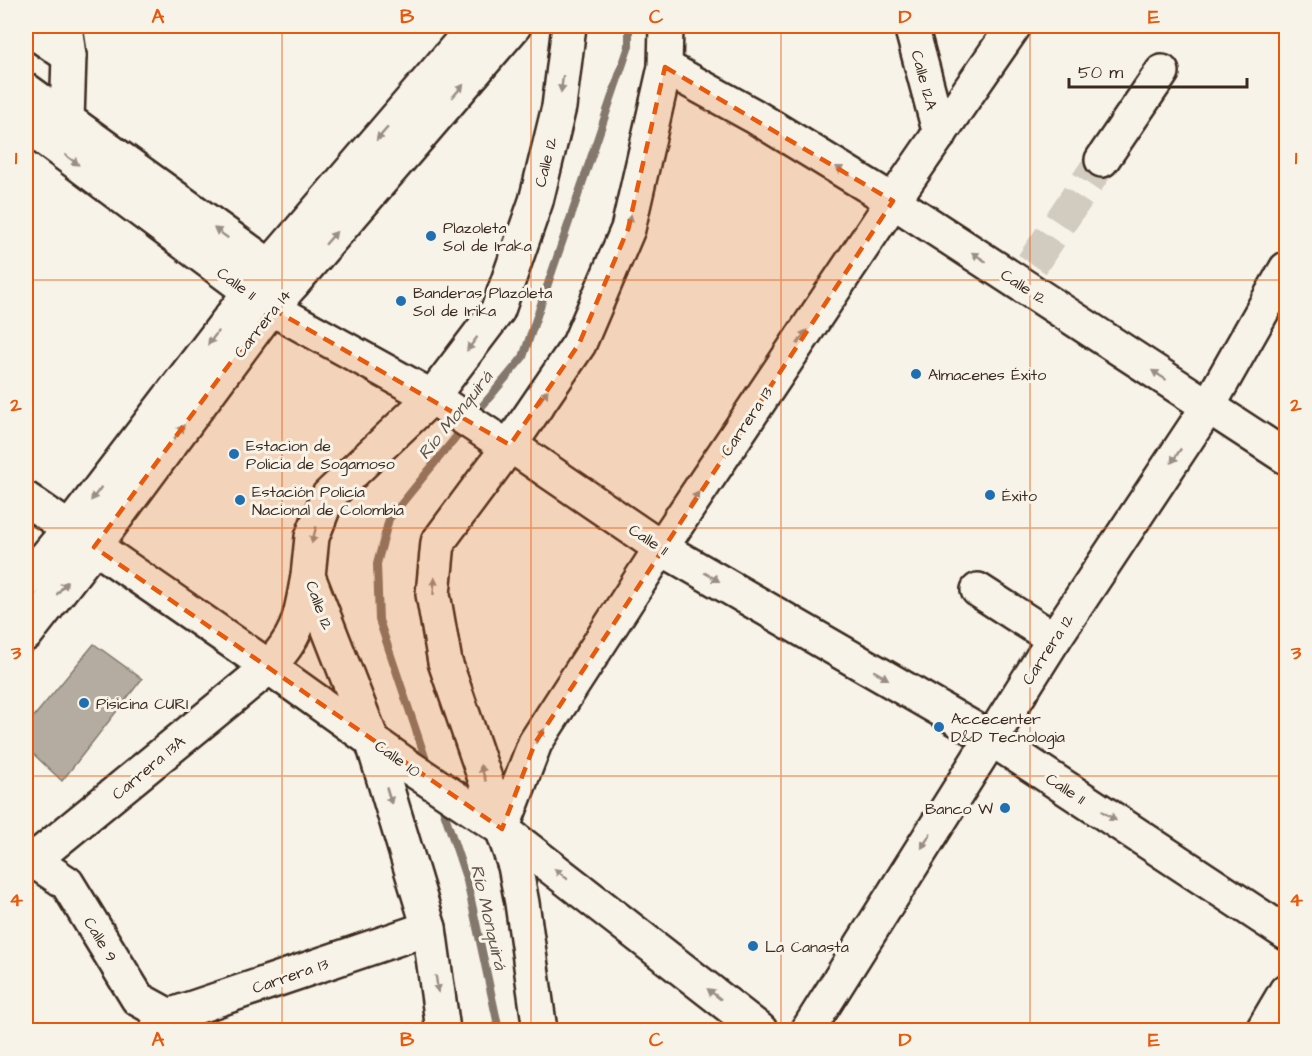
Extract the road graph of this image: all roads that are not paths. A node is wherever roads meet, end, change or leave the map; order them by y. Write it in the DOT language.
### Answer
graph roads {
  1 [pos="475,26"];
  2 [pos="514,26"];
  3 [pos="569,26"];
  4 [pos="666,26"];
  5 [pos="910,26"];
  6 [pos="1014,26"];
  7 [pos="45,38"];
  8 [pos="664,67"];
  9 [pos="1162,72"];
  10 [pos="26,90"];
  11 [pos="67,120"];
  12 [pos="26,125"];
  13 [pos="940,134"];
  14 [pos="1102,160"];
  15 [pos="893,201"];
  16 [pos="1287,268"];
  17 [pos="270,287"];
  18 [pos="436,401"];
  19 [pos="1208,407"];
  20 [pos="502,442"];
  21 [pos="1287,457"];
  22 [pos="26,499"];
  23 [pos="82,538"];
  24 [pos="661,548"];
  25 [pos="308,576"];
  26 [pos="26,581"];
  27 [pos="978,590"];
  28 [pos="26,634"];
  29 [pos="1054,639"];
  30 [pos="269,667"];
  31 [pos="990,738"];
  32 [pos="372,740"];
  33 [pos="502,829"];
  34 [pos="30,864"];
  35 [pos="429,928"];
  36 [pos="1287,933"];
  37 [pos="1287,991"];
  38 [pos="162,1023"];
  39 [pos="443,1030"];
  40 [pos="540,1030"];
  41 [pos="760,1030"];
  42 [pos="808,1030"];
  43 [pos="1263,1030"];
  1 -- 17 [label="street, Carrera 14, one-way"];
  17 -- 2 [label="street, Carrera 14, one-way"];
  3 -- 18 [label="street, Calle 12, one-way"];
  4 -- 8 [label="street"];
  5 -- 13 [label="street, Calle 12A"];
  6 -- 13 [label="street, Carrera 13"];
  7 -- 11 [label="street"];
  15 -- 8 [label="street, Calle 12, one-way"];
  20 -- 8 [label="street, one-way"];
  9 -- 14 [label="street"];
  10 -- 11 [label="street, Calle 11"];
  17 -- 11 [label="street, Calle 11, one-way"];
  12 -- 17 [label="street, Calle 11, one-way"];
  13 -- 15 [label="street, Carrera 13"];
  19 -- 15 [label="street, Calle 12, one-way"];
  24 -- 15 [label="street, Carrera 13, one-way"];
  16 -- 19 [label="street, Carrera 12"];
  17 -- 18 [label="street, Calle 11"];
  17 -- 23 [label="street, Carrera 14"];
  18 -- 20 [label="street, Calle 11"];
  18 -- 25 [label="street, Calle 12, one-way"];
  19 -- 21 [label="street, Calle 12"];
  19 -- 29 [label="street, Carrera 12, one-way"];
  20 -- 24 [label="street, Calle 11"];
  33 -- 20 [label="street, one-way"];
  22 -- 23 [label="street, Calle 10"];
  23 -- 26 [label="street, Carrera 14"];
  28 -- 23 [label="street, Carrera 14, one-way"];
  23 -- 30 [label="street, Calle 10"];
  24 -- 31 [label="street, Calle 11, one-way"];
  33 -- 24 [label="street, Carrera 13, one-way"];
  25 -- 30 [label="street, Carrera 13A"];
  25 -- 32 [label="street, Calle 12"];
  27 -- 29 [label="street"];
  29 -- 31 [label="street, Carrera 12"];
  30 -- 32 [label="street, Calle 10"];
  30 -- 34 [label="street, Carrera 13A"];
  31 -- 36 [label="street, Calle 11, one-way"];
  31 -- 42 [label="street, Carrera 12, one-way"];
  32 -- 33 [label="street, Calle 10"];
  32 -- 35 [label="street, Calle 12, one-way"];
  33 -- 40 [label="street"];
  41 -- 33 [label="street, Calle 10, one-way"];
  34 -- 38 [label="street, Calle 9"];
  35 -- 38 [label="street, Carrera 13"];
  35 -- 39 [label="street, Calle 12, one-way"];
  37 -- 43 [label="street"];
}
